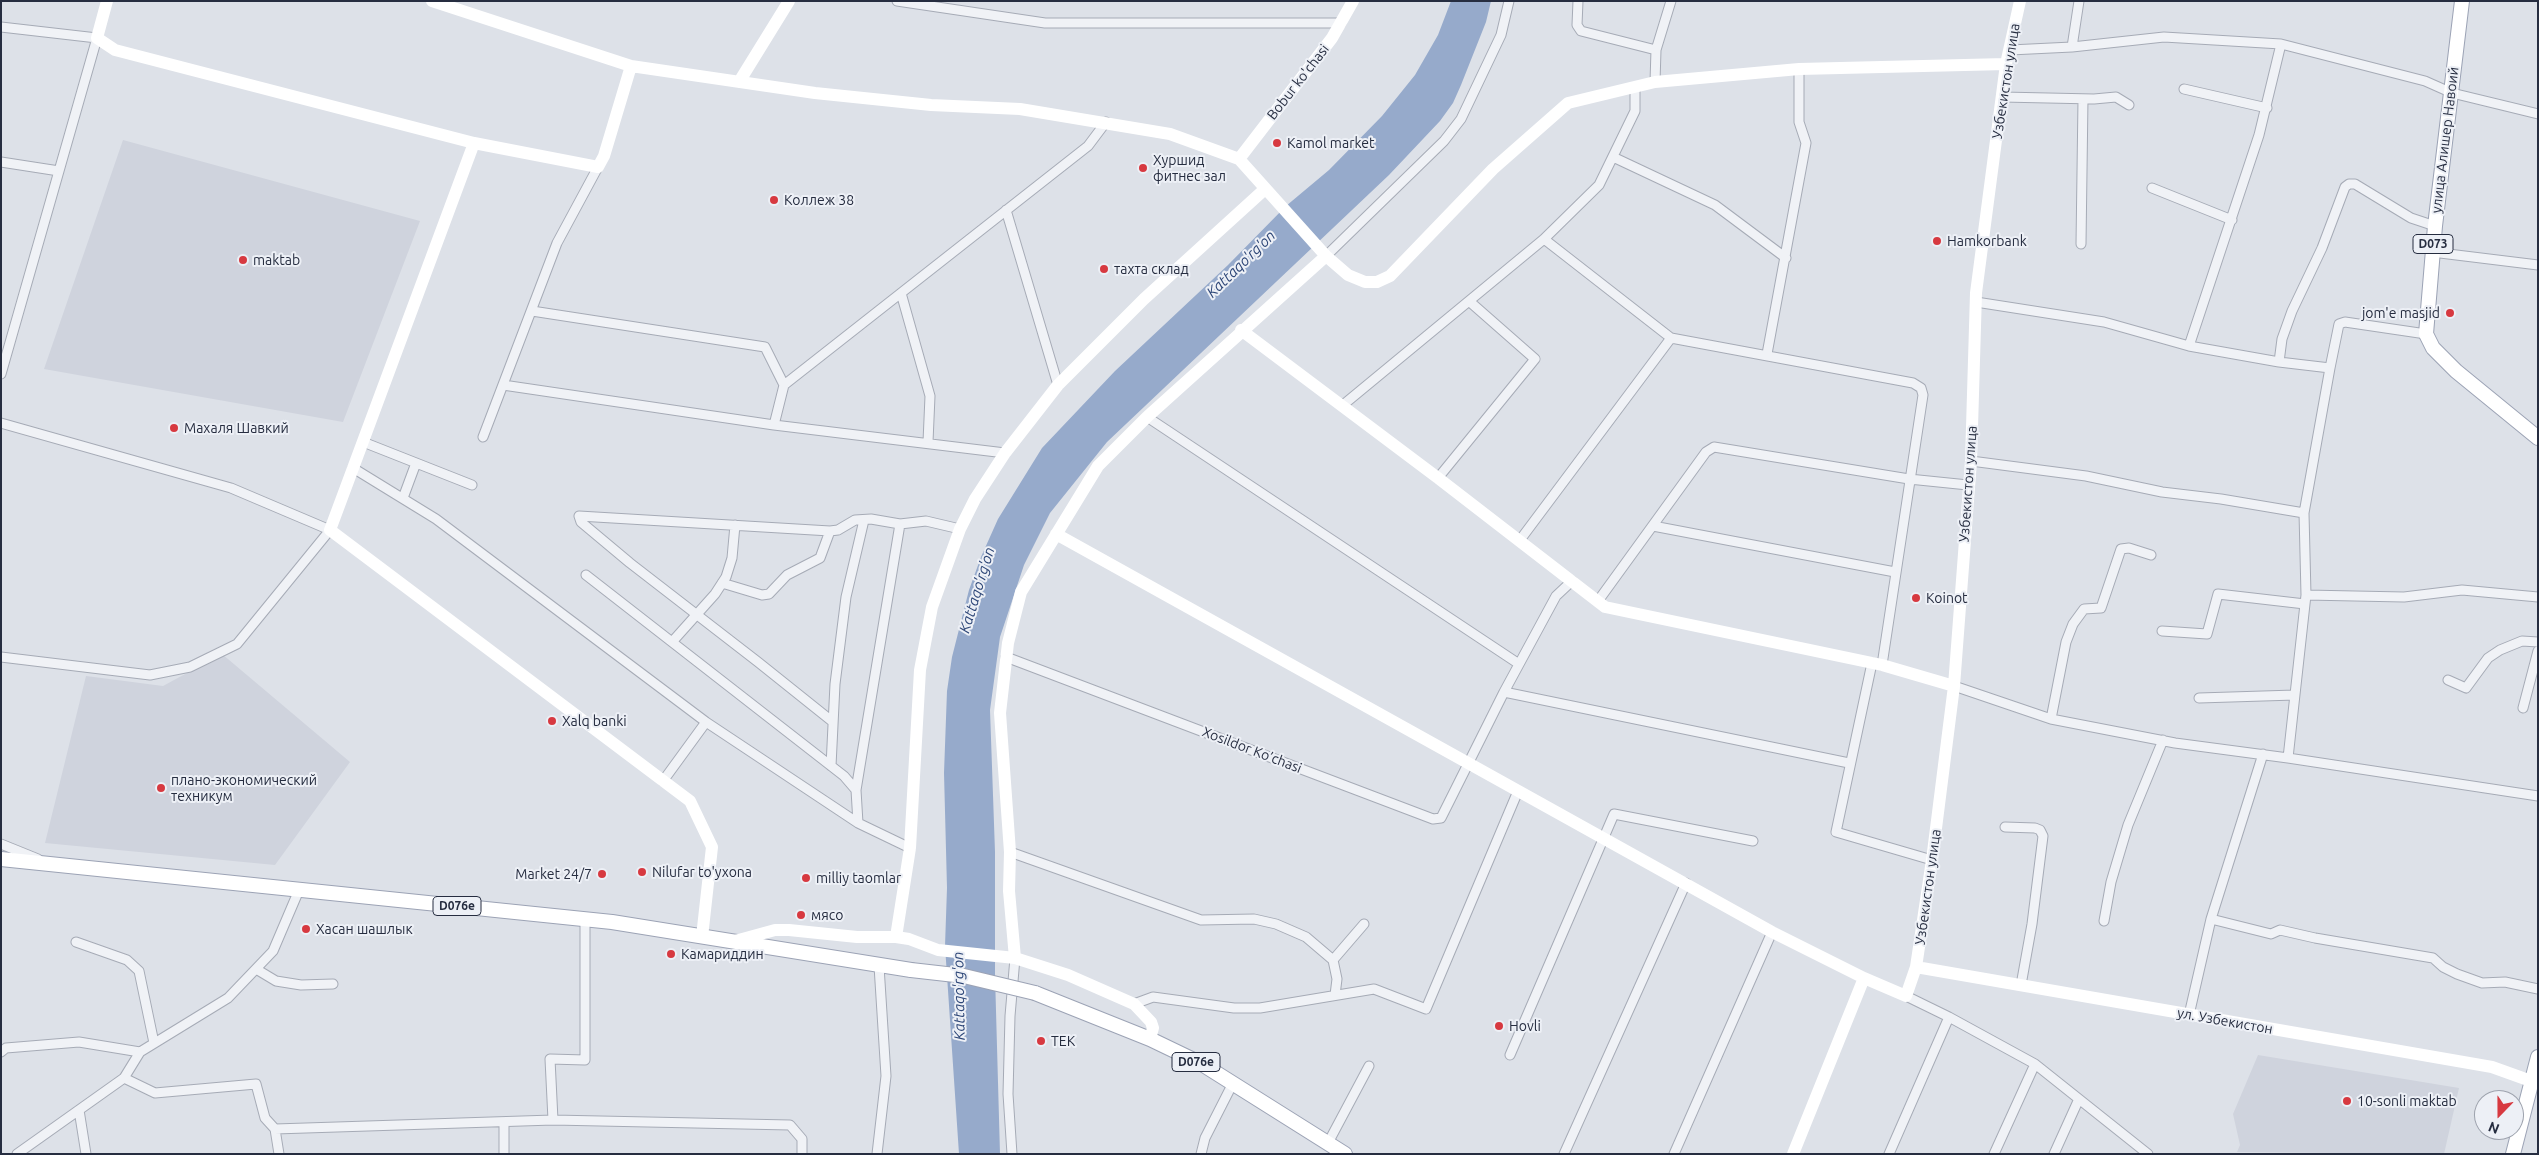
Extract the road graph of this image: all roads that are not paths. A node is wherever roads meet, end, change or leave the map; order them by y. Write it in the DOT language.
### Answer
graph roads {
  1 [pos="108,1"];
  2 [pos="433,1"];
  3 [pos="789,1"];
  4 [pos="897,1"];
  5 [pos="1353,1"];
  6 [pos="1509,1"];
  7 [pos="1578,1"];
  8 [pos="1671,1"];
  9 [pos="2020,1"];
  10 [pos="2079,1"];
  11 [pos="2462,1"];
  12 [pos="1341,23"];
  13 [pos="1,27"];
  14 [pos="97,38"];
  15 [pos="2281,44"];
  16 [pos="2072,47"];
  17 [pos="1656,50"];
  18 [pos="2010,50"];
  19 [pos="2006,64"];
  20 [pos="631,66"];
  21 [pos="1799,69"];
  22 [pos="740,82"];
  23 [pos="1655,82"];
  24 [pos="1634,88"];
  25 [pos="2184,89"];
  26 [pos="2452,93"];
  27 [pos="2002,97"];
  28 [pos="2083,99"];
  29 [pos="2129,105"];
  30 [pos="2267,108"];
  31 [pos="2538,114"];
  32 [pos="1106,122"];
  33 [pos="474,143"];
  34 [pos="1613,157"];
  35 [pos="1239,159"];
  36 [pos="1,162"];
  37 [pos="598,167"];
  38 [pos="59,171"];
  39 [pos="2152,188"];
  40 [pos="1265,189"];
  41 [pos="1006,210"];
  42 [pos="2232,220"];
  43 [pos="2434,226"];
  44 [pos="1544,239"];
  45 [pos="2081,244"];
  46 [pos="2432,252"];
  47 [pos="1322,253"];
  48 [pos="1786,258"];
  49 [pos="2538,264"];
  50 [pos="901,293"];
  51 [pos="1469,301"];
  52 [pos="1976,302"];
  53 [pos="532,311"];
  54 [pos="1241,330"];
  55 [pos="2426,334"];
  56 [pos="1671,338"];
  57 [pos="2188,346"];
  58 [pos="1767,354"];
  59 [pos="2279,362"];
  60 [pos="2330,368"];
  61 [pos="1,374"];
  62 [pos="504,385"];
  63 [pos="784,385"];
  64 [pos="1058,385"];
  65 [pos="1343,406"];
  66 [pos="1147,417"];
  67 [pos="1,423"];
  68 [pos="774,425"];
  69 [pos="483,437"];
  70 [pos="2538,438"];
  71 [pos="363,442"];
  72 [pos="928,442"];
  73 [pos="1005,453"];
  74 [pos="1971,461"];
  75 [pos="416,463"];
  76 [pos="353,468"];
  77 [pos="1438,478"];
  78 [pos="1909,479"];
  79 [pos="472,485"];
  80 [pos="1968,485"];
  81 [pos="403,498"];
  82 [pos="2304,513"];
  83 [pos="864,520"];
  84 [pos="900,524"];
  85 [pos="735,525"];
  86 [pos="1652,526"];
  87 [pos="960,529"];
  88 [pos="330,530"];
  89 [pos="830,532"];
  90 [pos="1056,534"];
  91 [pos="1520,540"];
  92 [pos="2151,555"];
  93 [pos="1895,572"];
  94 [pos="586,575"];
  95 [pos="1572,581"];
  96 [pos="722,583"];
  97 [pos="2538,597"];
  98 [pos="2305,599"];
  99 [pos="1598,601"];
  100 [pos="696,614"];
  101 [pos="2162,631"];
  102 [pos="672,642"];
  103 [pos="2538,642"];
  104 [pos="2538,651"];
  105 [pos="1,657"];
  106 [pos="1006,657"];
  107 [pos="1519,664"];
  108 [pos="1877,664"];
  109 [pos="2448,680"];
  110 [pos="1954,686"];
  111 [pos="1504,692"];
  112 [pos="2295,695"];
  113 [pos="2199,698"];
  114 [pos="2524,708"];
  115 [pos="2052,719"];
  116 [pos="706,722"];
  117 [pos="832,722"];
  118 [pos="2163,740"];
  119 [pos="2263,754"];
  120 [pos="2288,758"];
  121 [pos="1849,763"];
  122 [pos="1469,765"];
  123 [pos="832,766"];
  124 [pos="663,781"];
  125 [pos="856,790"];
  126 [pos="1518,791"];
  127 [pos="2538,796"];
  128 [pos="858,823"];
  129 [pos="2006,827"];
  130 [pos="1605,838"];
  131 [pos="1753,841"];
  132 [pos="1,844"];
  133 [pos="910,848"];
  134 [pos="1010,852"];
  135 [pos="1,859"];
  136 [pos="1932,860"];
  137 [pos="48,864"];
  138 [pos="1686,883"];
  139 [pos="299,890"];
  140 [pos="2211,919"];
  141 [pos="585,920"];
  142 [pos="2104,921"];
  143 [pos="1364,924"];
  144 [pos="1772,932"];
  145 [pos="896,936"];
  146 [pos="702,937"];
  147 [pos="76,942"];
  148 [pos="730,942"];
  149 [pos="1010,957"];
  150 [pos="1334,960"];
  151 [pos="879,966"];
  152 [pos="1916,967"];
  153 [pos="256,969"];
  154 [pos="1864,978"];
  155 [pos="334,984"];
  156 [pos="2020,985"];
  157 [pos="2538,989"];
  158 [pos="1335,995"];
  159 [pos="1906,996"];
  160 [pos="1134,1004"];
  161 [pos="2190,1015"];
  162 [pos="1949,1017"];
  163 [pos="1150,1039"];
  164 [pos="154,1044"];
  165 [pos="1,1052"];
  166 [pos="140,1052"];
  167 [pos="1510,1055"];
  168 [pos="2538,1057"];
  169 [pos="2035,1064"];
  170 [pos="1369,1066"];
  171 [pos="124,1078"];
  172 [pos="2535,1082"];
  173 [pos="1233,1083"];
  174 [pos="2078,1100"];
  175 [pos="79,1110"];
  176 [pos="553,1120"];
  177 [pos="504,1122"];
  178 [pos="276,1129"];
  179 [pos="1328,1142"];
  180 [pos="17,1154"];
  181 [pos="86,1154"];
  182 [pos="279,1154"];
  183 [pos="504,1154"];
  184 [pos="802,1154"];
  185 [pos="877,1154"];
  186 [pos="1012,1154"];
  187 [pos="1201,1154"];
  188 [pos="1345,1154"];
  189 [pos="1564,1154"];
  190 [pos="1674,1154"];
  191 [pos="1793,1154"];
  192 [pos="1890,1154"];
  193 [pos="1994,1154"];
  194 [pos="2054,1154"];
  195 [pos="2148,1154"];
  196 [pos="2513,1154"];
  1 -- 14 [label="street"];
  2 -- 20 [label="street"];
  3 -- 22 [label="street"];
  4 -- 12 [label="street"];
  5 -- 12 [label="street, Bobur ko'chasi"];
  6 -- 47 [label="street"];
  7 -- 17 [label="street"];
  8 -- 17 [label="street"];
  9 -- 18 [label="street, Узбекистон улица"];
  10 -- 16 [label="street"];
  11 -- 26 [label="main road, улица Алишер Навоий / D073"];
  12 -- 35 [label="street, Bobur ko'chasi"];
  13 -- 14 [label="street"];
  14 -- 33 [label="street"];
  14 -- 38 [label="street"];
  15 -- 16 [label="street"];
  15 -- 26 [label="street"];
  15 -- 30 [label="street"];
  16 -- 18 [label="street"];
  17 -- 23 [label="street"];
  18 -- 19 [label="street, Узбекистон улица"];
  19 -- 21 [label="street"];
  19 -- 27 [label="street, Узбекистон улица"];
  20 -- 22 [label="street"];
  20 -- 37 [label="street"];
  21 -- 23 [label="street"];
  21 -- 48 [label="street"];
  22 -- 32 [label="street"];
  23 -- 24 [label="street"];
  24 -- 34 [label="street"];
  24 -- 47 [label="street"];
  25 -- 30 [label="street"];
  26 -- 31 [label="street"];
  26 -- 43 [label="main road, улица Алишер Навоий / D073"];
  27 -- 28 [label="street"];
  27 -- 52 [label="street, Узбекистон улица"];
  28 -- 29 [label="street"];
  28 -- 45 [label="street"];
  30 -- 42 [label="street"];
  32 -- 35 [label="street"];
  32 -- 41 [label="street"];
  33 -- 37 [label="street"];
  33 -- 71 [label="street"];
  34 -- 44 [label="street"];
  34 -- 48 [label="street"];
  35 -- 40 [label="street"];
  36 -- 38 [label="street"];
  37 -- 53 [label="street"];
  38 -- 61 [label="street"];
  39 -- 42 [label="street"];
  40 -- 47 [label="street"];
  40 -- 64 [label="street"];
  41 -- 50 [label="street"];
  41 -- 64 [label="street"];
  42 -- 57 [label="street"];
  43 -- 46 [label="main road, улица Алишер Навоий / D073"];
  43 -- 59 [label="street"];
  44 -- 51 [label="street"];
  44 -- 56 [label="street"];
  46 -- 49 [label="street"];
  46 -- 55 [label="main road, улица Алишер Навоий / D073"];
  47 -- 54 [label="street"];
  48 -- 58 [label="street"];
  50 -- 63 [label="street"];
  50 -- 72 [label="street"];
  51 -- 65 [label="street"];
  51 -- 77 [label="street"];
  52 -- 57 [label="street"];
  52 -- 74 [label="street, Узбекистон улица"];
  53 -- 62 [label="street"];
  53 -- 63 [label="street"];
  54 -- 65 [label="street"];
  54 -- 66 [label="street"];
  55 -- 60 [label="street"];
  55 -- 70 [label="main road"];
  56 -- 58 [label="street"];
  56 -- 91 [label="street"];
  57 -- 59 [label="street"];
  58 -- 78 [label="street"];
  59 -- 60 [label="street"];
  60 -- 82 [label="street"];
  62 -- 68 [label="street"];
  62 -- 69 [label="street"];
  63 -- 68 [label="street"];
  64 -- 73 [label="street"];
  65 -- 77 [label="street"];
  66 -- 90 [label="street"];
  66 -- 107 [label="street"];
  67 -- 88 [label="street"];
  68 -- 72 [label="street"];
  71 -- 75 [label="street"];
  71 -- 76 [label="street"];
  72 -- 73 [label="street"];
  73 -- 87 [label="street"];
  74 -- 80 [label="street, Узбекистон улица"];
  74 -- 82 [label="street"];
  75 -- 79 [label="street"];
  75 -- 81 [label="street"];
  76 -- 81 [label="street"];
  76 -- 88 [label="street"];
  77 -- 91 [label="street"];
  78 -- 80 [label="street"];
  78 -- 86 [label="street"];
  78 -- 93 [label="street"];
  80 -- 110 [label="street, Узбекистон улица"];
  81 -- 116 [label="street"];
  82 -- 98 [label="street"];
  83 -- 84 [label="street"];
  83 -- 89 [label="street"];
  83 -- 117 [label="street"];
  84 -- 87 [label="street"];
  84 -- 125 [label="street"];
  85 -- 89 [label="street"];
  85 -- 96 [label="street"];
  85 -- 100 [label="street"];
  86 -- 93 [label="street"];
  86 -- 99 [label="street"];
  87 -- 133 [label="street"];
  88 -- 105 [label="street"];
  88 -- 124 [label="street"];
  89 -- 96 [label="street"];
  90 -- 106 [label="street"];
  90 -- 122 [label="street"];
  91 -- 95 [label="street"];
  92 -- 115 [label="street"];
  93 -- 108 [label="street"];
  94 -- 102 [label="street"];
  95 -- 99 [label="street"];
  95 -- 107 [label="street"];
  96 -- 100 [label="street"];
  97 -- 98 [label="street"];
  98 -- 101 [label="street"];
  98 -- 112 [label="street"];
  99 -- 108 [label="street"];
  100 -- 102 [label="street"];
  100 -- 117 [label="street"];
  102 -- 123 [label="street"];
  103 -- 109 [label="street"];
  104 -- 114 [label="street"];
  106 -- 122 [label="street, Xosildor Ko’chasi"];
  106 -- 134 [label="street"];
  107 -- 111 [label="street"];
  108 -- 110 [label="street"];
  108 -- 121 [label="street"];
  110 -- 115 [label="street"];
  110 -- 136 [label="street, Узбекистон улица"];
  111 -- 121 [label="street"];
  111 -- 122 [label="street"];
  112 -- 113 [label="street"];
  112 -- 120 [label="street"];
  115 -- 118 [label="street"];
  116 -- 124 [label="street"];
  116 -- 128 [label="street"];
  117 -- 123 [label="street"];
  118 -- 119 [label="street"];
  118 -- 142 [label="street"];
  119 -- 120 [label="street"];
  119 -- 140 [label="street"];
  120 -- 127 [label="street"];
  121 -- 136 [label="street"];
  122 -- 126 [label="street"];
  123 -- 125 [label="street"];
  124 -- 146 [label="street"];
  125 -- 128 [label="street"];
  126 -- 130 [label="street"];
  126 -- 158 [label="street"];
  128 -- 133 [label="street"];
  129 -- 156 [label="street"];
  130 -- 131 [label="street"];
  130 -- 138 [label="street"];
  130 -- 167 [label="street"];
  132 -- 137 [label="street"];
  133 -- 145 [label="street"];
  134 -- 149 [label="street"];
  134 -- 150 [label="street"];
  135 -- 137 [label="main road, D076e"];
  136 -- 152 [label="street, Узбекистон улица"];
  137 -- 139 [label="main road, D076e"];
  138 -- 144 [label="street"];
  138 -- 189 [label="street"];
  139 -- 141 [label="main road, D076e"];
  139 -- 153 [label="street"];
  140 -- 157 [label="street"];
  140 -- 161 [label="street"];
  141 -- 146 [label="main road, D076e"];
  141 -- 176 [label="street"];
  143 -- 150 [label="street"];
  144 -- 154 [label="street"];
  144 -- 190 [label="street"];
  145 -- 148 [label="street"];
  145 -- 149 [label="street"];
  146 -- 148 [label="main road, D076e"];
  147 -- 164 [label="street"];
  148 -- 151 [label="main road, D076e"];
  149 -- 160 [label="street"];
  149 -- 186 [label="street"];
  150 -- 158 [label="street"];
  151 -- 163 [label="main road, D076e, bridge"];
  151 -- 185 [label="street"];
  152 -- 156 [label="street, ул. Узбекистон"];
  152 -- 159 [label="street, Узбекистон улица"];
  153 -- 155 [label="street"];
  153 -- 164 [label="street"];
  154 -- 159 [label="street"];
  154 -- 191 [label="street"];
  156 -- 161 [label="street, ул. Узбекистон"];
  158 -- 160 [label="street"];
  159 -- 162 [label="street"];
  160 -- 163 [label="street"];
  161 -- 172 [label="street, ул. Узбекистон"];
  162 -- 169 [label="street"];
  162 -- 192 [label="street"];
  163 -- 173 [label="main road, D076e"];
  164 -- 166 [label="street"];
  165 -- 166 [label="street"];
  166 -- 171 [label="street"];
  168 -- 172 [label="main road"];
  169 -- 174 [label="street"];
  169 -- 193 [label="street"];
  170 -- 179 [label="street"];
  171 -- 175 [label="street"];
  171 -- 178 [label="street"];
  172 -- 196 [label="main road"];
  173 -- 179 [label="main road, D076e"];
  173 -- 187 [label="street"];
  174 -- 194 [label="street"];
  174 -- 195 [label="street"];
  175 -- 180 [label="street"];
  175 -- 181 [label="street"];
  176 -- 177 [label="street"];
  176 -- 184 [label="street"];
  177 -- 178 [label="street"];
  177 -- 183 [label="street"];
  178 -- 182 [label="street"];
  179 -- 188 [label="main road, D076e"];
}
